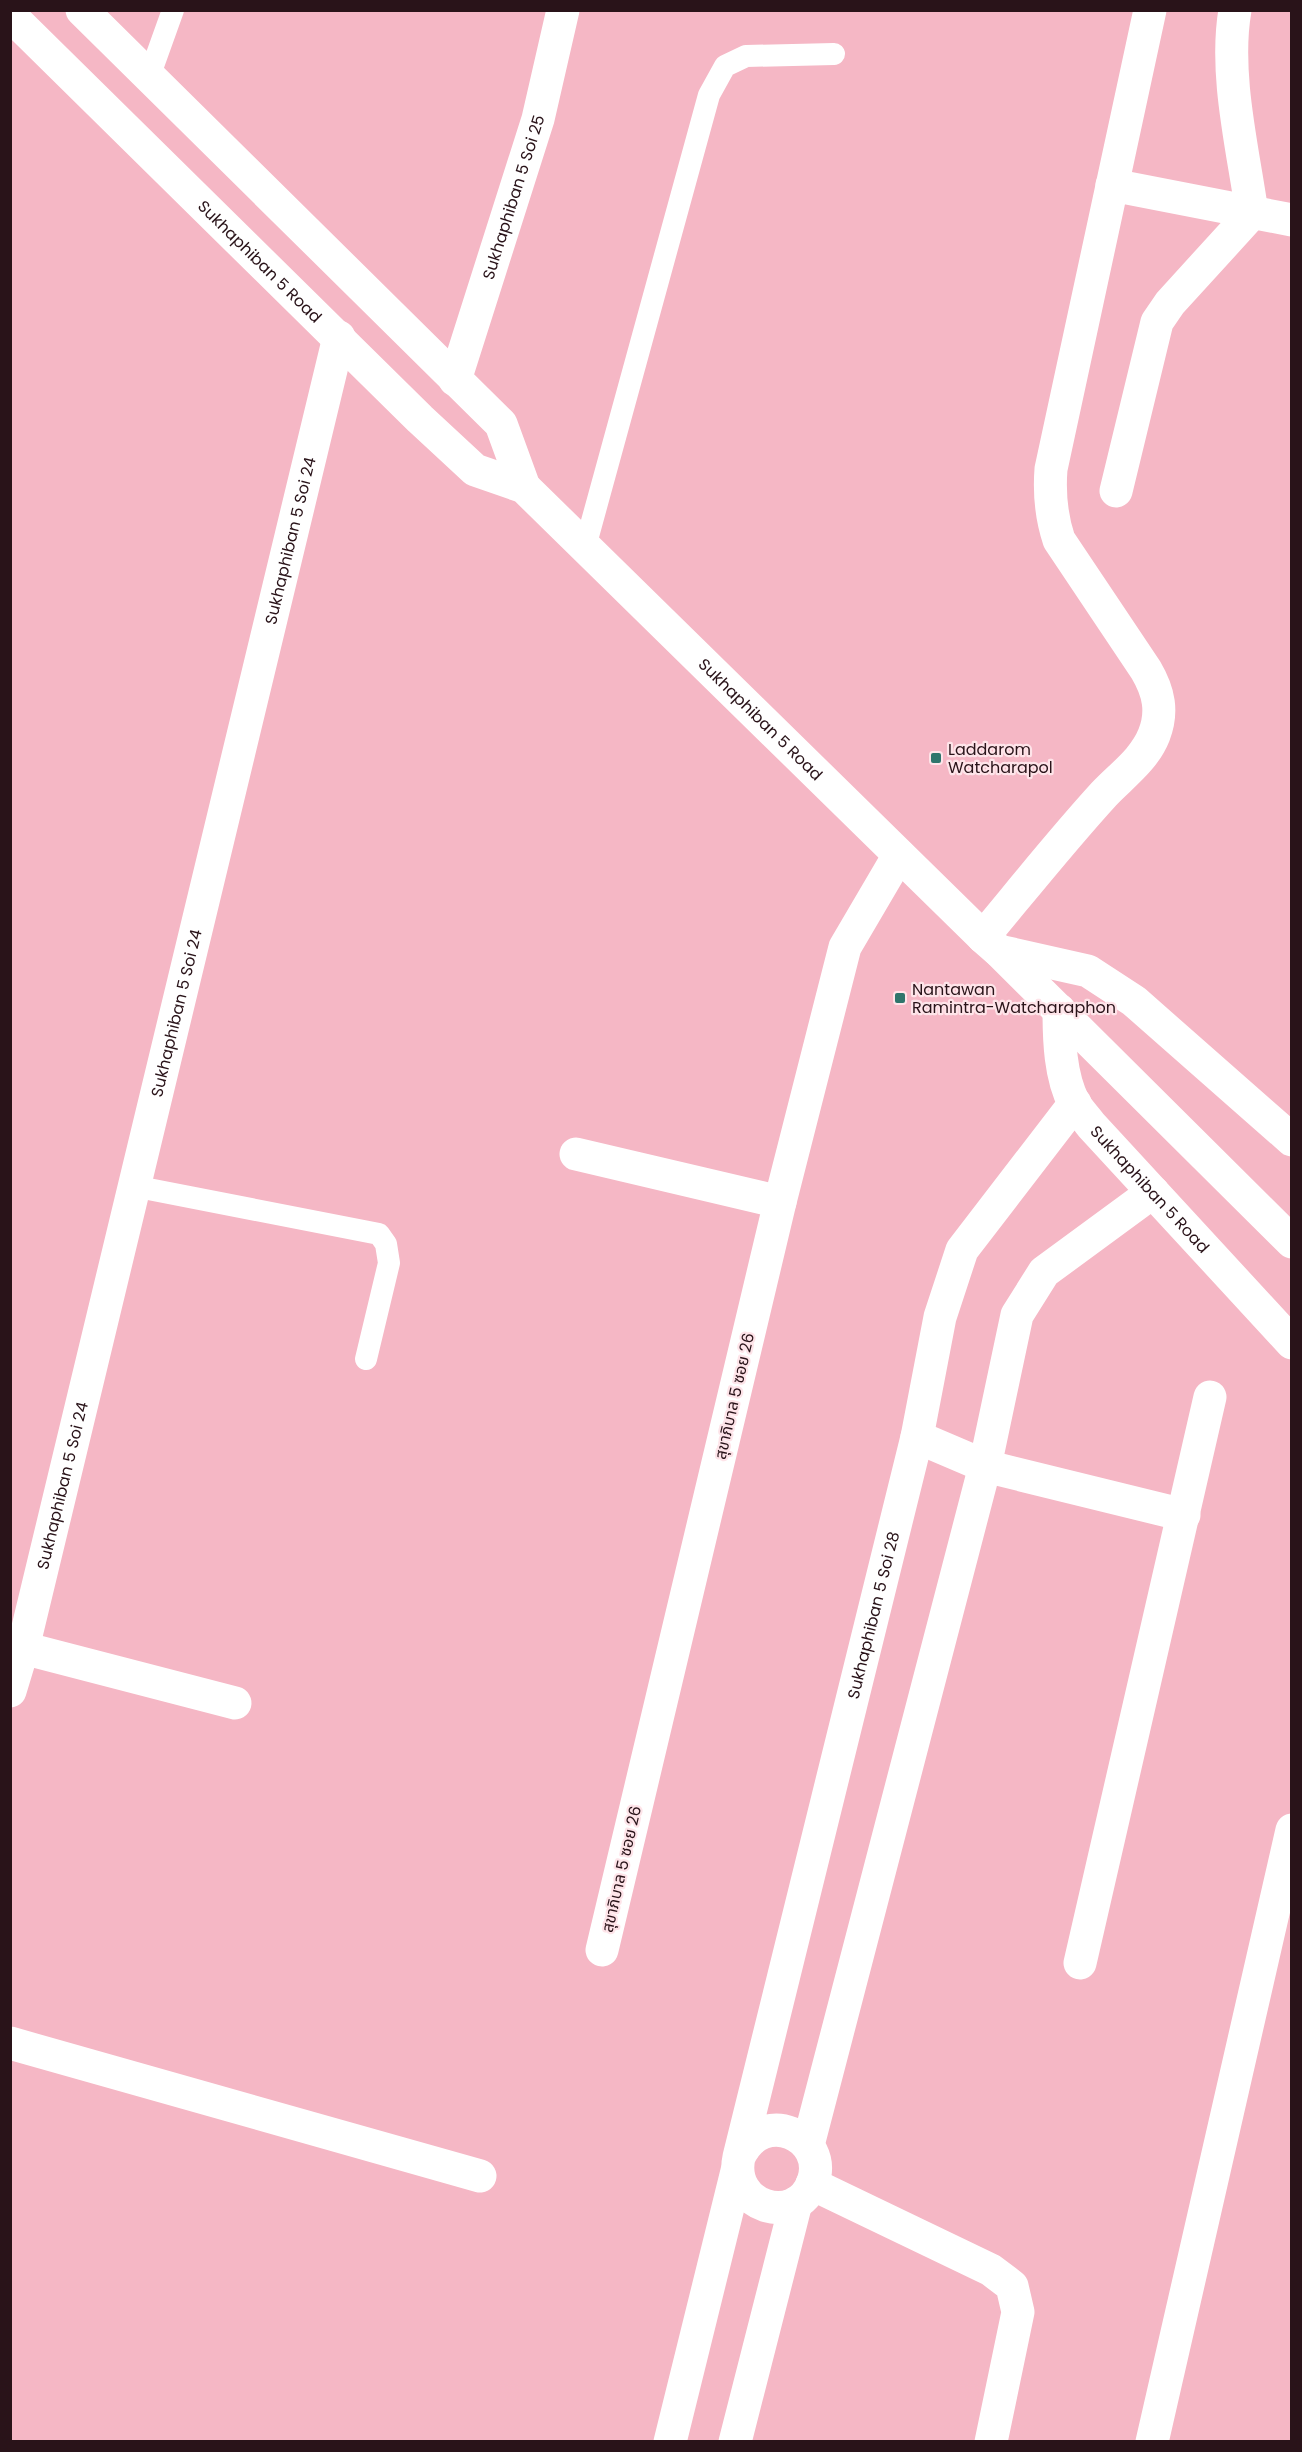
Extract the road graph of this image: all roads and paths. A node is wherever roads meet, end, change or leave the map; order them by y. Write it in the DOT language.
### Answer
graph roads {
  1 [pos="82,10"];
  2 [pos="173,10"];
  3 [pos="564,10"];
  4 [pos="1150,10"];
  5 [pos="1236,10"];
  6 [pos="10,15"];
  7 [pos="834,54"];
  8 [pos="149,77"];
  9 [pos="1112,185"];
  10 [pos="1252,213"];
  11 [pos="1292,220"];
  12 [pos="339,337"];
  13 [pos="455,380"];
  14 [pos="524,486"];
  15 [pos="1116,491"];
  16 [pos="585,547"];
  17 [pos="899,855"];
  18 [pos="991,944"];
  19 [pos="1059,1010"];
  20 [pos="1075,1103"];
  21 [pos="1292,1140"];
  22 [pos="576,1154"];
  23 [pos="133,1186"];
  24 [pos="1153,1192"];
  25 [pos="780,1202"];
  26 [pos="1292,1242"];
  27 [pos="1292,1342"];
  28 [pos="366,1359"];
  29 [pos="1210,1397"];
  30 [pos="917,1437"];
  31 [pos="985,1466"];
  32 [pos="1184,1515"];
  33 [pos="23,1648"];
  34 [pos="10,1691"];
  35 [pos="235,1703"];
  36 [pos="1292,1830"];
  37 [pos="602,1950"];
  38 [pos="1080,1963"];
  39 [pos="10,2043"];
  40 [pos="808,2145"];
  41 [pos="738,2164"];
  42 [pos="480,2176"];
  43 [pos="804,2193"];
  44 [pos="670,2442"];
  45 [pos="735,2442"];
  46 [pos="991,2442"];
  47 [pos="1152,2442"];
  1 -- 8 [label="street, Sukhaphiban 5 Road"];
  2 -- 8 [label="lane"];
  3 -- 13 [label="street, Sukhaphiban 5 Soi 25"];
  4 -- 9 [label="street"];
  5 -- 10 [label="street"];
  6 -- 12 [label="street, Sukhaphiban 5 Road"];
  7 -- 16 [label="lane"];
  8 -- 13 [label="street, Sukhaphiban 5 Road"];
  9 -- 10 [label="street"];
  9 -- 18 [label="street"];
  10 -- 11 [label="street"];
  10 -- 15 [label="street"];
  12 -- 14 [label="street, Sukhaphiban 5 Road"];
  12 -- 23 [label="street, Sukhaphiban 5 Soi 24"];
  13 -- 14 [label="street, Sukhaphiban 5 Road"];
  14 -- 16 [label="street, Sukhaphiban 5 Road"];
  16 -- 17 [label="street, Sukhaphiban 5 Road"];
  17 -- 18 [label="street, Sukhaphiban 5 Road"];
  17 -- 25 [label="street, สุขาภิบาล 5 ซอย 26"];
  18 -- 19 [label="street, Sukhaphiban 5 Road"];
  18 -- 21 [label="street"];
  19 -- 20 [label="street, Sukhaphiban 5 Road"];
  19 -- 26 [label="street, Sukhaphiban 5 Road"];
  20 -- 24 [label="street, Sukhaphiban 5 Road"];
  20 -- 30 [label="street, Sukhaphiban 5 Soi 28"];
  22 -- 25 [label="street"];
  23 -- 28 [label="lane"];
  23 -- 33 [label="street, Sukhaphiban 5 Soi 24"];
  24 -- 27 [label="street, Sukhaphiban 5 Road"];
  24 -- 31 [label="street"];
  25 -- 37 [label="street, สุขาภิบาล 5 ซอย 26"];
  29 -- 32 [label="street"];
  30 -- 31 [label="street"];
  30 -- 41 [label="street, Sukhaphiban 5 Soi 28"];
  31 -- 32 [label="street"];
  31 -- 40 [label="street"];
  32 -- 38 [label="street"];
  33 -- 34 [label="street, Sukhaphiban 5 Soi 24"];
  33 -- 35 [label="street"];
  36 -- 47 [label="street"];
  39 -- 42 [label="street"];
  40 -- 41 [label="street"];
  40 -- 43 [label="street"];
  41 -- 43 [label="street"];
  41 -- 44 [label="street, Sukhaphiban 5 Soi 28"];
  43 -- 45 [label="street"];
  43 -- 46 [label="street"];
}
